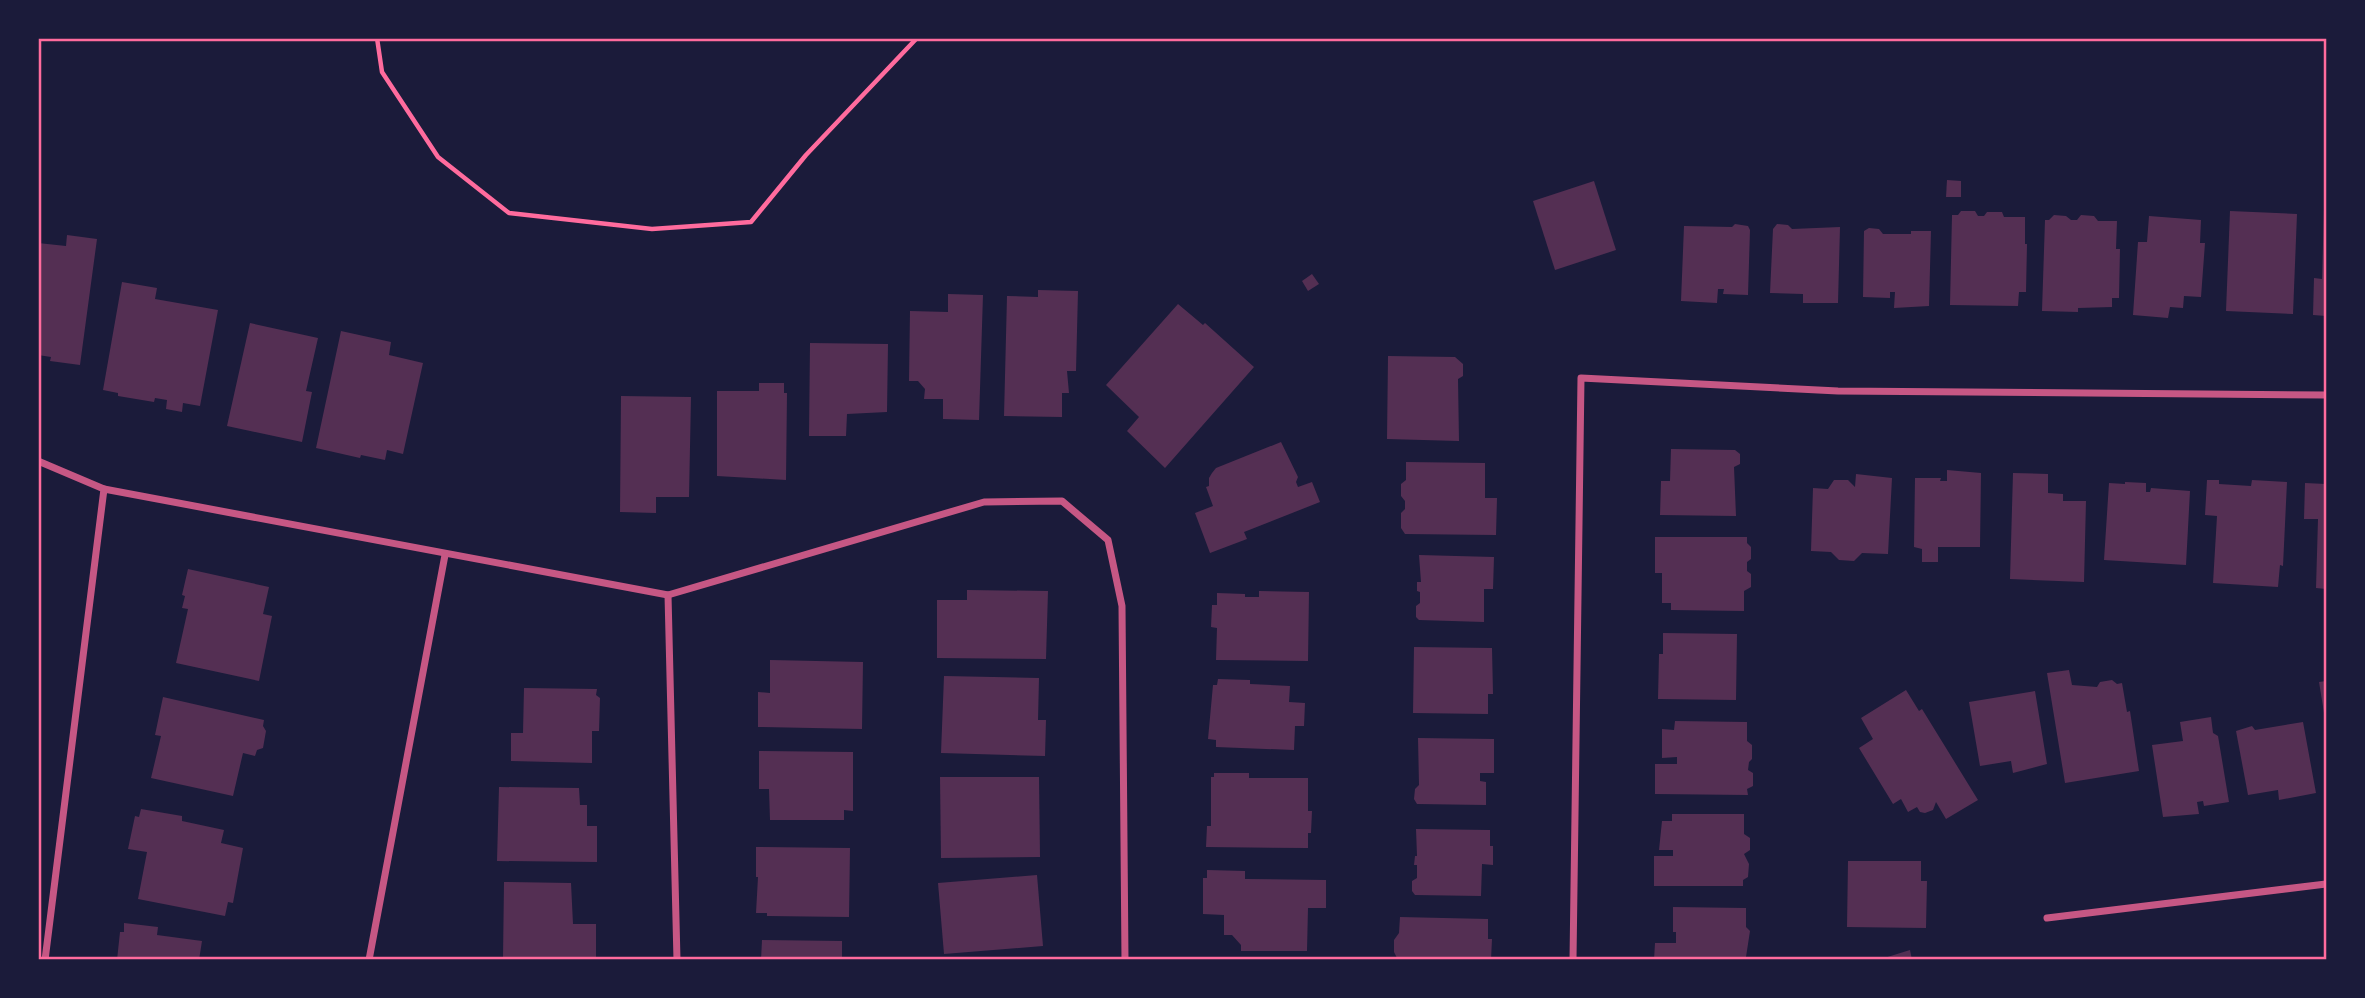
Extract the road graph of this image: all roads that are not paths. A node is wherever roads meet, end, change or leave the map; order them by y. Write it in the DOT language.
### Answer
graph roads {
  1 [pos="2326,395"];
  2 [pos="38,461"];
  3 [pos="104,489"];
  4 [pos="445,555"];
  5 [pos="668,595"];
  6 [pos="2326,884"];
  7 [pos="2047,918"];
  8 [pos="45,960"];
  9 [pos="369,960"];
  10 [pos="677,960"];
  11 [pos="1125,960"];
  12 [pos="1573,960"];
  1 -- 12 [label="street"];
  2 -- 3 [label="street"];
  3 -- 4 [label="street"];
  3 -- 8 [label="street"];
  4 -- 5 [label="street"];
  4 -- 9 [label="street"];
  5 -- 10 [label="street"];
  5 -- 11 [label="street"];
  6 -- 7 [label="street"];
}
